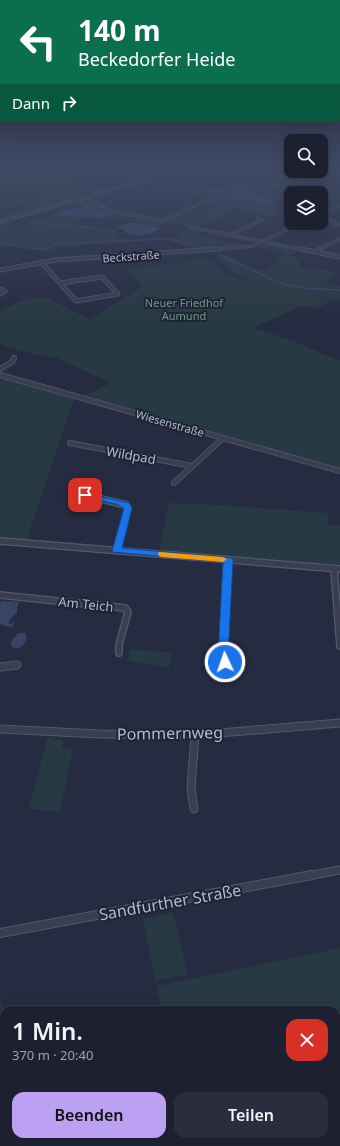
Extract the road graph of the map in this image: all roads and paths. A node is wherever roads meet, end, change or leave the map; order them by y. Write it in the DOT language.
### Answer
graph roads {
  1 [pos="12,218"];
  2 [pos="155,218"];
  3 [pos="167,218"];
  4 [pos="259,218"];
  5 [pos="328,221"];
  6 [pos="0,222"];
  7 [pos="340,225"];
  8 [pos="189,227"];
  9 [pos="287,230"];
  10 [pos="229,235"];
  11 [pos="340,239"];
  12 [pos="262,242"];
  13 [pos="314,252"];
  14 [pos="340,257"];
  15 [pos="41,262"];
  16 [pos="0,270"];
  17 [pos="60,283"];
  18 [pos="0,289"];
  19 [pos="0,294"];
  20 [pos="14,358"];
  21 [pos="0,369"];
  22 [pos="0,375"];
  23 [pos="223,438"];
  24 [pos="70,443"];
  25 [pos="192,466"];
  26 [pos="340,471"];
  27 [pos="174,483"];
  28 [pos="77,496"];
  29 [pos="0,541"];
  30 [pos="116,551"];
  31 [pos="228,560"];
  32 [pos="337,569"];
  33 [pos="0,594"];
  34 [pos="340,646"];
  35 [pos="119,653"];
  36 [pos="225,662"];
  37 [pos="17,665"];
  38 [pos="0,668"];
  39 [pos="340,723"];
  40 [pos="0,729"];
  41 [pos="195,735"];
  42 [pos="194,809"];
  43 [pos="340,870"];
  44 [pos="0,933"];
  1 -- 6 [label="street"];
  2 -- 3 [label="street"];
  4 -- 10 [label="street"];
  5 -- 7 [label="street"];
  8 -- 10 [label="street"];
  9 -- 12 [label="street"];
  10 -- 12 [label="street"];
  11 -- 13 [label="street"];
  12 -- 13 [label="street"];
  12 -- 15 [label="street, Beckstraße"];
  13 -- 14 [label="street"];
  15 -- 16 [label="street, Beckstraße"];
  15 -- 17 [label="street"];
  17 -- 17 [label="street"];
  18 -- 19 [label="street"];
  20 -- 21 [label="street"];
  22 -- 23 [label="street, Wiesenstraße"];
  23 -- 25 [label="street"];
  23 -- 26 [label="street, Wiesenstraße"];
  24 -- 25 [label="street, Wildpad"];
  25 -- 27 [label="street"];
  28 -- 30 [label="street"];
  29 -- 30 [label="street"];
  30 -- 31 [label="street"];
  31 -- 32 [label="street"];
  31 -- 36 [label="street"];
  32 -- 34 [label="street"];
  33 -- 35 [label="street, Am Teich"];
  37 -- 38 [label="street"];
  39 -- 41 [label="street, Pommernweg"];
  40 -- 41 [label="street, Pommernweg"];
  41 -- 42 [label="street"];
  43 -- 44 [label="street, Sandfurther Straße"];
}
